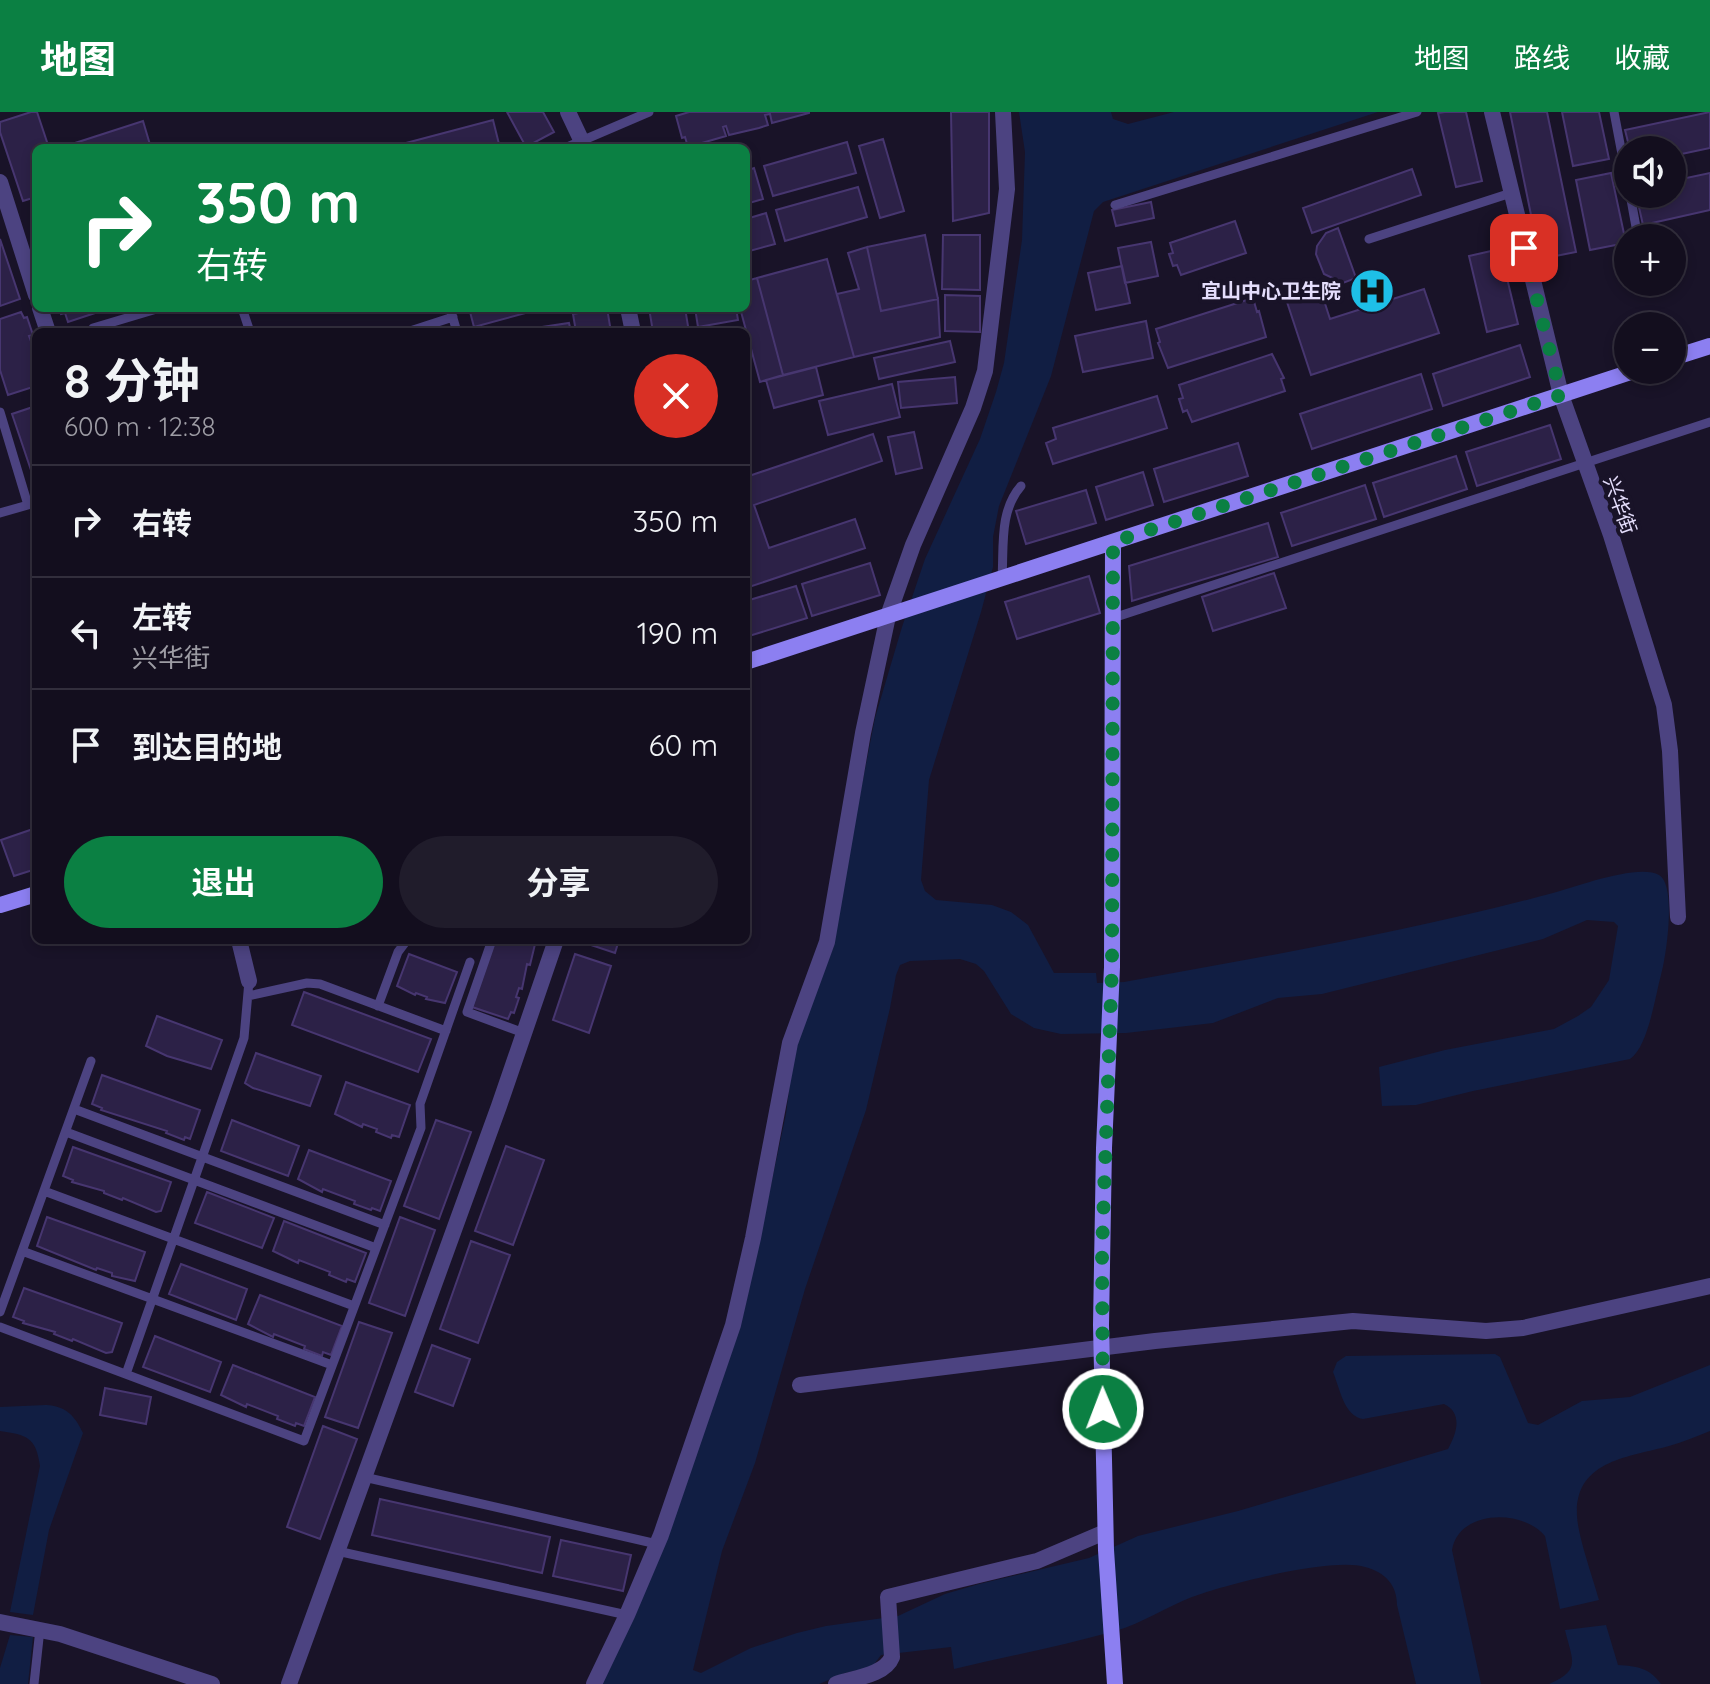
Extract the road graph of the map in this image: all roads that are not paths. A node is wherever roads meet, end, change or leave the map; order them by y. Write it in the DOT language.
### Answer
graph roads {
  1 [pos="568,112"];
  2 [pos="646,112"];
  3 [pos="1003,112"];
  4 [pos="1417,112"];
  5 [pos="1492,112"];
  6 [pos="1614,112"];
  7 [pos="1619,136"];
  8 [pos="583,144"];
  9 [pos="0,182"];
  10 [pos="1511,193"];
  11 [pos="1115,205"];
  12 [pos="1369,239"];
  13 [pos="32,282"];
  14 [pos="147,312"];
  15 [pos="451,313"];
  16 [pos="93,328"];
  17 [pos="416,328"];
  18 [pos="1710,346"];
  19 [pos="1686,354"];
  20 [pos="1614,378"];
  21 [pos="1561,395"];
  22 [pos="0,412"];
  23 [pos="1710,422"];
  24 [pos="5,446"];
  25 [pos="1584,464"];
  26 [pos="1021,486"];
  27 [pos="32,507"];
  28 [pos="0,513"];
  29 [pos="1113,542"];
  30 [pos="997,580"];
  31 [pos="888,616"];
  32 [pos="1113,618"];
  33 [pos="750,661"];
  34 [pos="32,895"];
  35 [pos="0,905"];
  36 [pos="1678,917"];
  37 [pos="240,944"];
  38 [pos="404,944"];
  39 [pos="491,944"];
  40 [pos="555,944"];
  41 [pos="470,962"];
  42 [pos="249,988"];
  43 [pos="378,1006"];
  44 [pos="446,1031"];
  45 [pos="524,1033"];
  46 [pos="91,1061"];
  47 [pos="74,1109"];
  48 [pos="66,1132"];
  49 [pos="202,1156"];
  50 [pos="194,1180"];
  51 [pos="44,1191"];
  52 [pos="385,1225"];
  53 [pos="173,1239"];
  54 [pos="376,1248"];
  55 [pos="22,1251"];
  56 [pos="1710,1286"];
  57 [pos="152,1299"];
  58 [pos="354,1306"];
  59 [pos="0,1312"];
  60 [pos="0,1327"];
  61 [pos="1102,1348"];
  62 [pos="332,1365"];
  63 [pos="126,1374"];
  64 [pos="800,1385"];
  65 [pos="364,1477"];
  66 [pos="1105,1532"];
  67 [pos="657,1544"];
  68 [pos="337,1551"];
  69 [pos="627,1615"];
  70 [pos="0,1622"];
  71 [pos="40,1629"];
  72 [pos="34,1684"];
  73 [pos="212,1684"];
  74 [pos="289,1684"];
  75 [pos="594,1684"];
  76 [pos="836,1684"];
  77 [pos="1115,1684"];
  1 -- 8 [label="street"];
  2 -- 8 [label="lane"];
  3 -- 31 [label="street"];
  4 -- 11 [label="lane"];
  5 -- 10 [label="street, 兴华街"];
  6 -- 7 [label="lane"];
  9 -- 13 [label="street"];
  10 -- 12 [label="lane"];
  10 -- 21 [label="street, 兴华街"];
  14 -- 16 [label="lane"];
  15 -- 17 [label="lane"];
  18 -- 19 [label="street"];
  20 -- 21 [label="street"];
  21 -- 25 [label="street, 兴华街"];
  21 -- 29 [label="street"];
  22 -- 24 [label="lane"];
  23 -- 25 [label="lane"];
  24 -- 27 [label="lane"];
  25 -- 32 [label="lane"];
  25 -- 36 [label="street, 兴华街"];
  26 -- 30 [label="lane"];
  27 -- 28 [label="lane"];
  29 -- 30 [label="street"];
  29 -- 32 [label="street"];
  30 -- 31 [label="street"];
  31 -- 33 [label="street"];
  31 -- 67 [label="street"];
  32 -- 61 [label="street"];
  34 -- 35 [label="street"];
  37 -- 42 [label="street"];
  38 -- 43 [label="lane"];
  39 -- 45 [label="lane"];
  40 -- 45 [label="street"];
  41 -- 44 [label="lane"];
  42 -- 43 [label="lane"];
  42 -- 49 [label="lane"];
  43 -- 44 [label="lane"];
  44 -- 52 [label="lane"];
  45 -- 65 [label="street"];
  46 -- 47 [label="lane"];
  47 -- 48 [label="lane"];
  47 -- 49 [label="lane"];
  48 -- 50 [label="lane"];
  48 -- 51 [label="lane"];
  49 -- 50 [label="lane"];
  49 -- 52 [label="lane"];
  50 -- 53 [label="lane"];
  50 -- 54 [label="lane"];
  51 -- 53 [label="lane"];
  51 -- 55 [label="lane"];
  52 -- 54 [label="lane"];
  53 -- 57 [label="lane"];
  53 -- 58 [label="lane"];
  54 -- 58 [label="lane"];
  55 -- 57 [label="lane"];
  55 -- 59 [label="lane"];
  56 -- 61 [label="street"];
  57 -- 62 [label="lane"];
  57 -- 63 [label="lane"];
  58 -- 62 [label="lane"];
  60 -- 63 [label="lane"];
  61 -- 64 [label="street"];
  61 -- 66 [label="street"];
  62 -- 63 [label="lane"];
  65 -- 67 [label="lane"];
  65 -- 68 [label="street"];
  66 -- 76 [label="street"];
  66 -- 77 [label="street"];
  67 -- 69 [label="street"];
  68 -- 69 [label="lane"];
  68 -- 74 [label="street"];
  69 -- 75 [label="street"];
  70 -- 71 [label="street"];
  71 -- 72 [label="lane"];
  71 -- 73 [label="street"];
}
